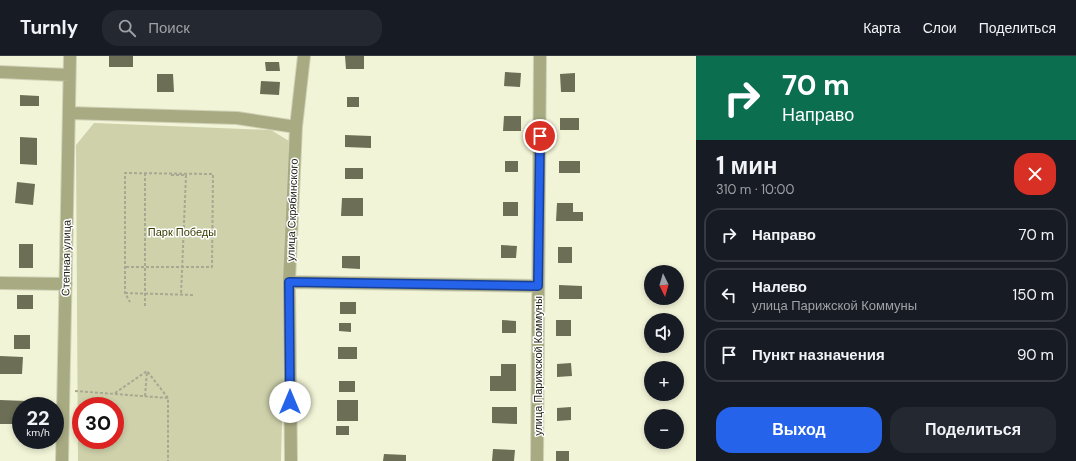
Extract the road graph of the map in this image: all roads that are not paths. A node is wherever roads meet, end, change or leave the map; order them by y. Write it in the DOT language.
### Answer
graph roads {
  1 [pos="70,56"];
  2 [pos="304,56"];
  3 [pos="540,56"];
  4 [pos="0,72"];
  5 [pos="69,75"];
  6 [pos="69,113"];
  7 [pos="296,127"];
  8 [pos="289,282"];
  9 [pos="0,283"];
  10 [pos="66,284"];
  11 [pos="538,286"];
  12 [pos="62,461"];
  13 [pos="291,461"];
  14 [pos="537,461"];
  1 -- 5 [label="street, Степная улица"];
  2 -- 7 [label="street, улица Скрябинского"];
  3 -- 11 [label="street, улица Парижской Коммуны"];
  4 -- 5 [label="street"];
  5 -- 6 [label="street, Степная улица"];
  6 -- 7 [label="street"];
  6 -- 10 [label="street, Степная улица"];
  7 -- 8 [label="street, улица Скрябинского"];
  8 -- 11 [label="street"];
  8 -- 13 [label="street, улица Скрябинского"];
  9 -- 10 [label="street"];
  10 -- 12 [label="street, Степная улица"];
  11 -- 14 [label="street, улица Парижской Коммуны"];
}
